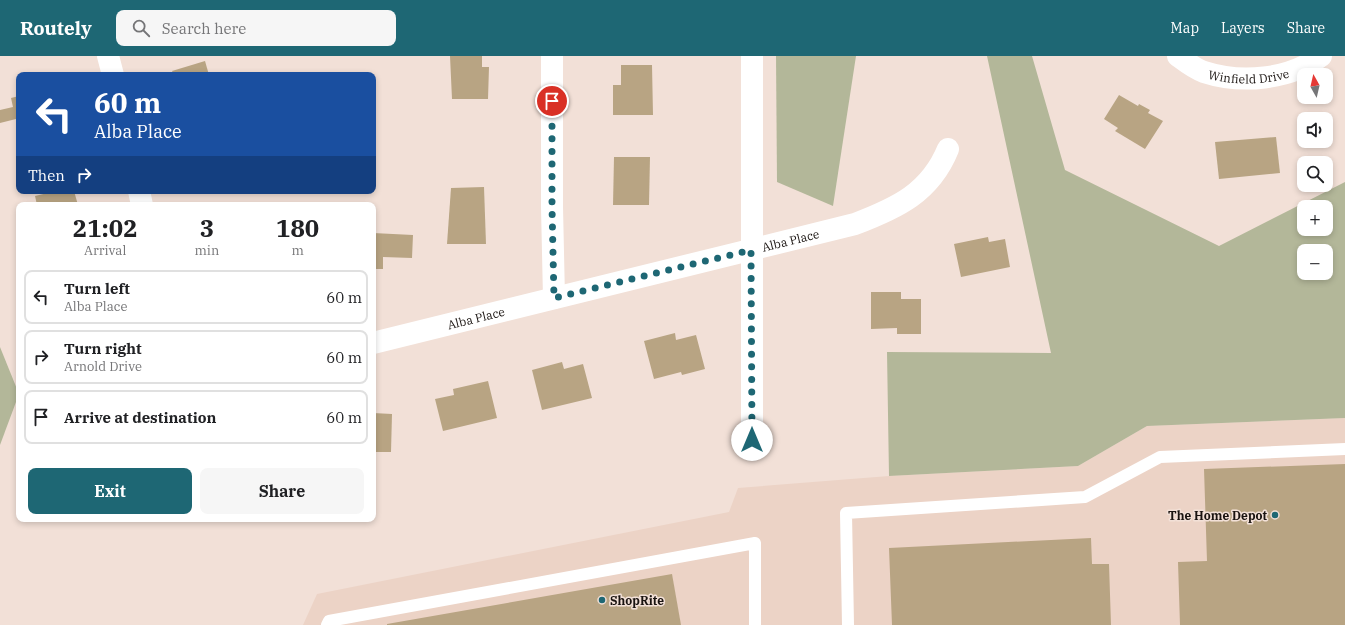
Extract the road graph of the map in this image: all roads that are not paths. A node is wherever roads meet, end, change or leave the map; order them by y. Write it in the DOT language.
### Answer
graph roads {
  1 [pos="108,56"];
  2 [pos="552,56"];
  3 [pos="752,56"];
  4 [pos="1178,56"];
  5 [pos="1321,56"];
  6 [pos="112,72"];
  7 [pos="948,149"];
  8 [pos="751,250"];
  9 [pos="554,298"];
  10 [pos="376,343"];
  11 [pos="752,440"];
  12 [pos="1345,449"];
  13 [pos="327,625"];
  14 [pos="755,625"];
  15 [pos="848,625"];
  1 -- 6 [label="street"];
  2 -- 9 [label="street"];
  3 -- 8 [label="street"];
  4 -- 5 [label="street, Winfield Drive"];
  7 -- 8 [label="street, Alba Place"];
  8 -- 9 [label="street, Alba Place"];
  8 -- 11 [label="street"];
  9 -- 10 [label="street, Alba Place"];
  12 -- 15 [label="lane"];
  13 -- 14 [label="lane"];
}
